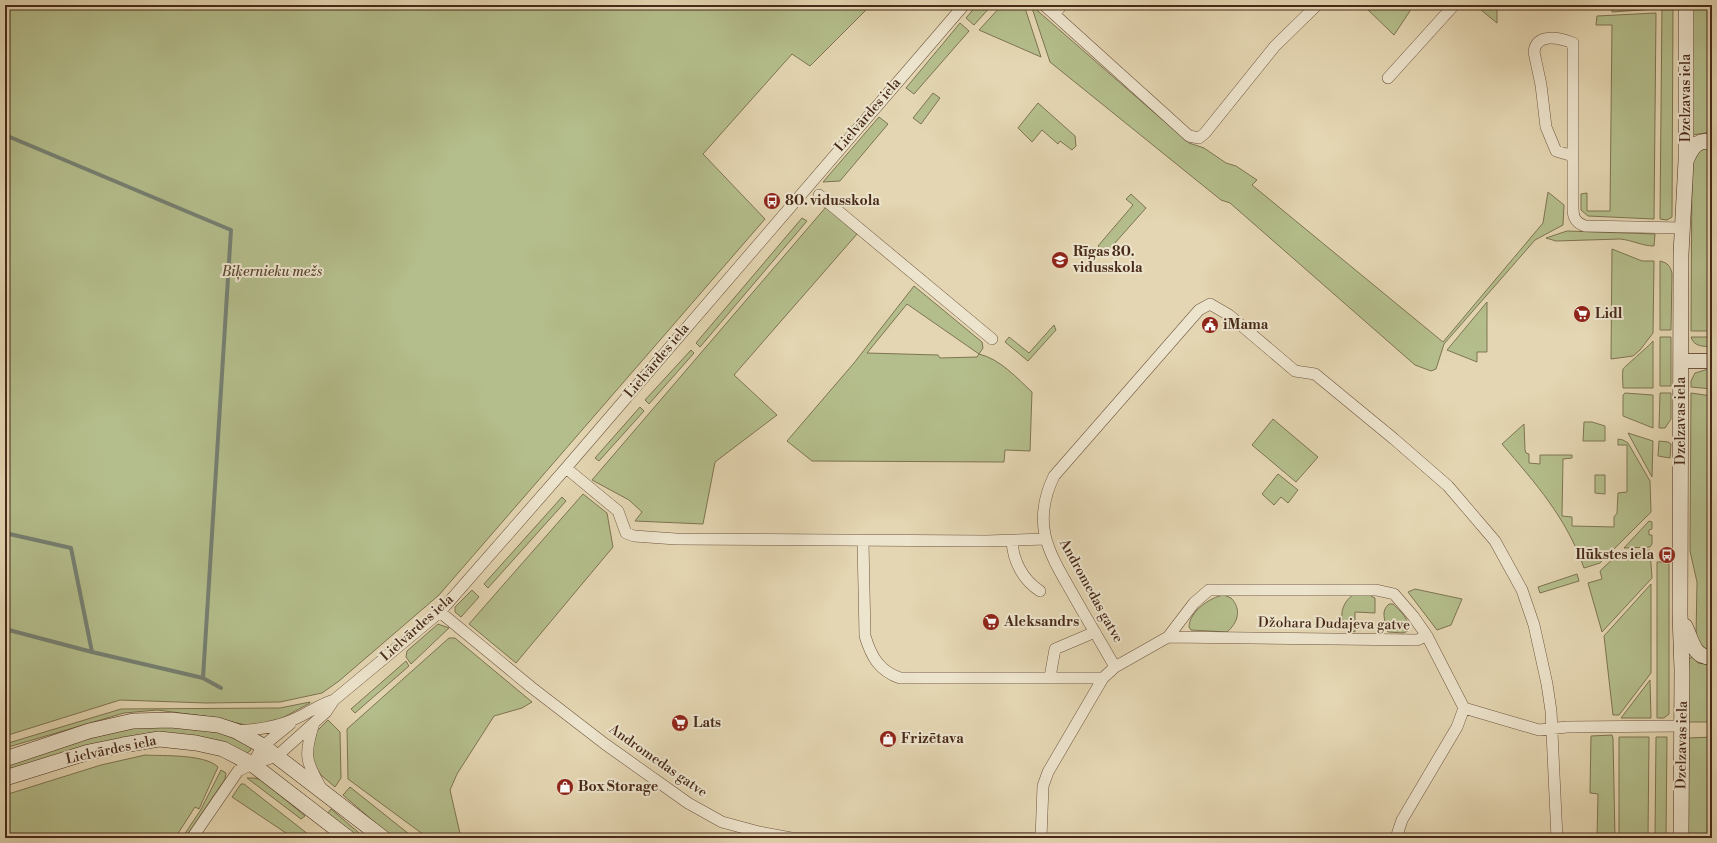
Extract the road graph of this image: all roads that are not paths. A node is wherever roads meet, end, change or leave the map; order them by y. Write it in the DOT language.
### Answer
graph roads {
  1 [pos="964,5"];
  2 [pos="1044,5"];
  3 [pos="1062,5"];
  4 [pos="1317,5"];
  5 [pos="1454,5"];
  6 [pos="1686,5"];
  7 [pos="1054,14"];
  8 [pos="1388,78"];
  9 [pos="1712,142"];
  10 [pos="1572,156"];
  11 [pos="1686,161"];
  12 [pos="819,195"];
  13 [pos="1683,228"];
  14 [pos="992,339"];
  15 [pos="1712,360"];
  16 [pos="1681,361"];
  17 [pos="566,468"];
  18 [pos="1045,539"];
  19 [pos="863,541"];
  20 [pos="1012,541"];
  21 [pos="1040,592"];
  22 [pos="440,612"];
  23 [pos="1680,614"];
  24 [pos="1095,632"];
  25 [pos="1427,636"];
  26 [pos="1168,637"];
  27 [pos="1712,658"];
  28 [pos="1115,667"];
  29 [pos="1050,677"];
  30 [pos="1103,678"];
  31 [pos="334,700"];
  32 [pos="1464,708"];
  33 [pos="297,718"];
  34 [pos="315,721"];
  35 [pos="1682,726"];
  36 [pos="1551,729"];
  37 [pos="236,731"];
  38 [pos="263,746"];
  39 [pos="277,756"];
  40 [pos="5,759"];
  41 [pos="252,764"];
  42 [pos="5,778"];
  43 [pos="322,790"];
  44 [pos="381,837"];
  45 [pos="192,838"];
  46 [pos="348,838"];
  47 [pos="1041,838"];
  48 [pos="1396,838"];
  49 [pos="1557,838"];
  50 [pos="1681,838"];
  1 -- 17 [label="street, Lielvārdes iela"];
  2 -- 7 [label="street"];
  3 -- 7 [label="street"];
  4 -- 7 [label="street"];
  5 -- 8 [label="street"];
  6 -- 11 [label="main road, Dzelzavas iela"];
  9 -- 11 [label="main road"];
  10 -- 10 [label="street"];
  10 -- 13 [label="street"];
  11 -- 13 [label="main road, Dzelzavas iela"];
  12 -- 14 [label="street"];
  13 -- 16 [label="main road, Dzelzavas iela"];
  15 -- 16 [label="street"];
  16 -- 23 [label="main road, Dzelzavas iela"];
  17 -- 19 [label="street"];
  17 -- 22 [label="street, Lielvārdes iela"];
  18 -- 20 [label="street"];
  18 -- 24 [label="street, Andromedas gatve"];
  18 -- 36 [label="street, Andromedas gatve"];
  19 -- 20 [label="street"];
  19 -- 29 [label="street"];
  20 -- 21 [label="street"];
  22 -- 31 [label="street, Lielvārdes iela"];
  22 -- 47 [label="street, Andromedas gatve"];
  23 -- 27 [label="main road"];
  23 -- 35 [label="main road, Dzelzavas iela"];
  24 -- 28 [label="street, Andromedas gatve"];
  24 -- 29 [label="street"];
  25 -- 26 [label="street, Džohara Dudajeva gatve"];
  25 -- 26 [label="street"];
  25 -- 32 [label="street, Džohara Dudajeva gatve"];
  26 -- 28 [label="street"];
  28 -- 30 [label="street, Andromedas gatve"];
  29 -- 30 [label="street"];
  30 -- 47 [label="street, Andromedas gatve"];
  31 -- 33 [label="street, Lielvārdes iela"];
  31 -- 34 [label="street, Lielvārdes iela"];
  32 -- 36 [label="street"];
  32 -- 48 [label="street"];
  33 -- 37 [label="street, Lielvārdes iela"];
  33 -- 38 [label="street"];
  34 -- 39 [label="street, Lielvārdes iela"];
  34 -- 43 [label="street"];
  35 -- 36 [label="street"];
  35 -- 50 [label="main road, Dzelzavas iela"];
  36 -- 49 [label="street"];
  37 -- 38 [label="main road, Lielvārdes iela"];
  37 -- 40 [label="main road, Lielvārdes iela"];
  38 -- 39 [label="main road, Lielvārdes iela"];
  38 -- 41 [label="street"];
  39 -- 41 [label="street, Lielvārdes iela"];
  39 -- 43 [label="main road, Lielvārdes iela"];
  41 -- 42 [label="main road, Lielvārdes iela"];
  41 -- 45 [label="street"];
  41 -- 46 [label="main road"];
  43 -- 44 [label="main road, Lielvārdes iela"];
}
